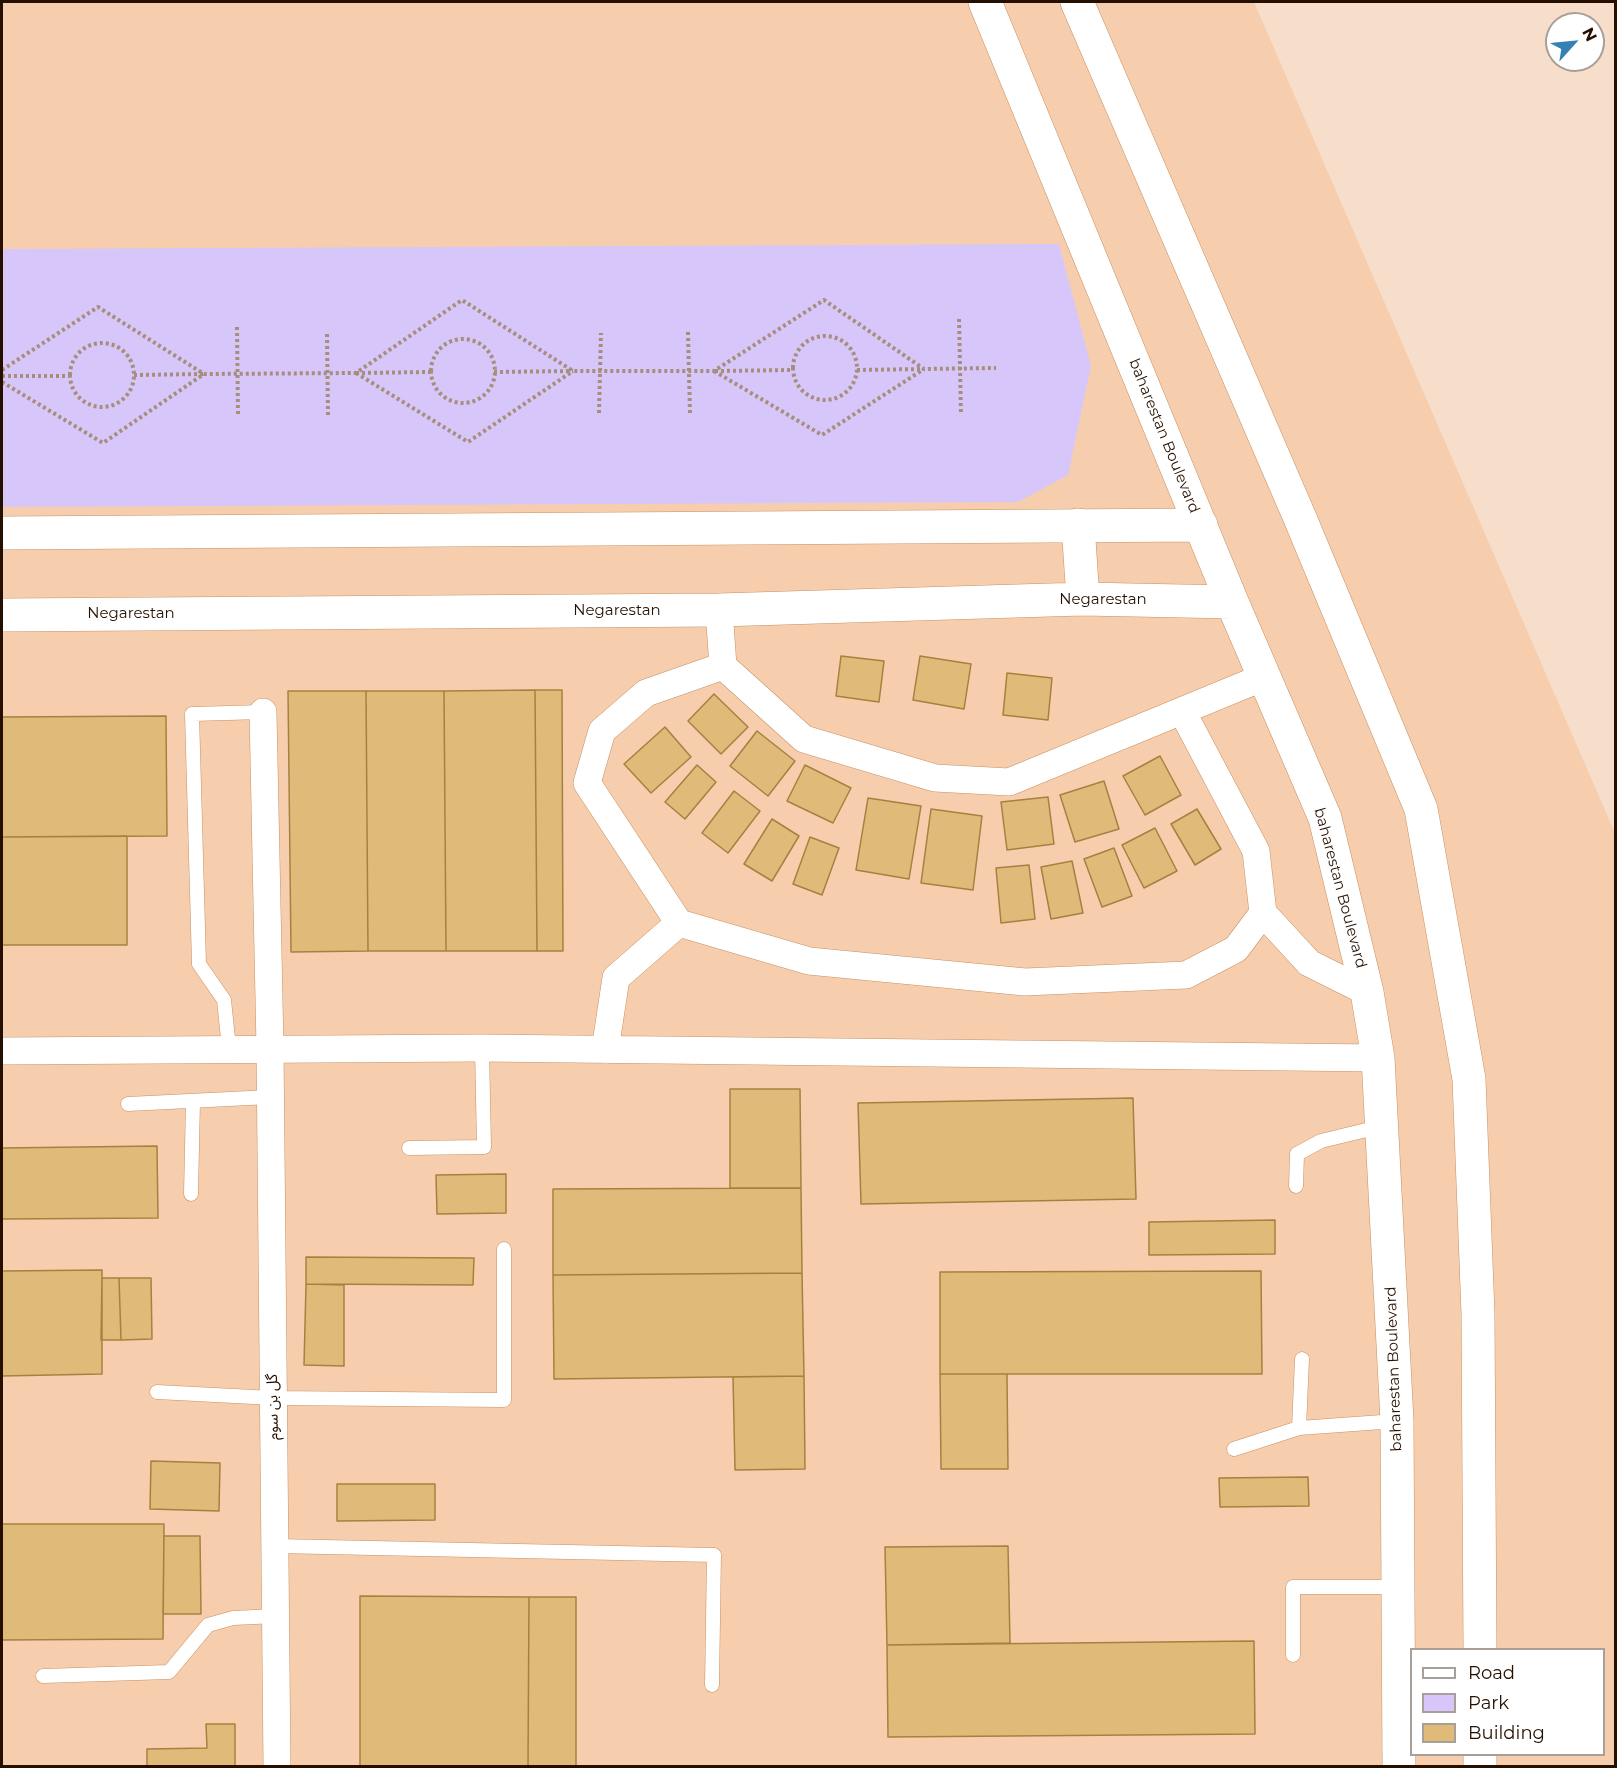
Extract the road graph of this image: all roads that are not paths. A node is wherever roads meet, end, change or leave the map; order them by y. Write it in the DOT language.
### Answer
graph roads {
  1 [pos="985,2"];
  2 [pos="1077,2"];
  3 [pos="1078,525"];
  4 [pos="1201,525"];
  5 [pos="2,533"];
  6 [pos="1083,599"];
  7 [pos="1232,602"];
  8 [pos="719,610"];
  9 [pos="2,615"];
  10 [pos="723,666"];
  11 [pos="1264,677"];
  12 [pos="1182,711"];
  13 [pos="263,712"];
  14 [pos="1263,913"];
  15 [pos="679,923"];
  16 [pos="1367,992"];
  17 [pos="229,1048"];
  18 [pos="270,1048"];
  19 [pos="482,1048"];
  20 [pos="604,1050"];
  21 [pos="2,1051"];
  22 [pos="1378,1058"];
  23 [pos="270,1098"];
  24 [pos="193,1101"];
  25 [pos="128,1104"];
  26 [pos="1383,1126"];
  27 [pos="409,1148"];
  28 [pos="1296,1186"];
  29 [pos="191,1194"];
  30 [pos="504,1249"];
  31 [pos="1302,1359"];
  32 [pos="157,1392"];
  33 [pos="273,1398"];
  34 [pos="1397,1421"];
  35 [pos="1299,1428"];
  36 [pos="1234,1449"];
  37 [pos="275,1546"];
  38 [pos="1398,1587"];
  39 [pos="276,1616"];
  40 [pos="1480,1648"];
  41 [pos="1293,1655"];
  42 [pos="43,1676"];
  43 [pos="712,1685"];
  44 [pos="277,1767"];
  45 [pos="1399,1767"];
  1 -- 4 [label="street, baharestan Boulevard"];
  2 -- 40 [label="street"];
  3 -- 4 [label="street"];
  3 -- 5 [label="street"];
  3 -- 6 [label="street"];
  4 -- 7 [label="street, baharestan Boulevard"];
  6 -- 7 [label="street, Negarestan"];
  6 -- 8 [label="street, Negarestan"];
  7 -- 11 [label="street, baharestan Boulevard"];
  8 -- 9 [label="street, Negarestan"];
  8 -- 10 [label="street"];
  10 -- 12 [label="street"];
  10 -- 15 [label="street"];
  11 -- 12 [label="street"];
  11 -- 16 [label="street, baharestan Boulevard"];
  12 -- 14 [label="street"];
  13 -- 17 [label="lane"];
  13 -- 18 [label="street, گل بن سوم"];
  14 -- 15 [label="street"];
  14 -- 16 [label="street"];
  15 -- 20 [label="street"];
  16 -- 22 [label="street, baharestan Boulevard"];
  17 -- 18 [label="street"];
  17 -- 21 [label="street"];
  18 -- 19 [label="street"];
  18 -- 23 [label="street, گل بن سوم"];
  19 -- 20 [label="street"];
  19 -- 27 [label="lane"];
  20 -- 22 [label="street"];
  22 -- 26 [label="street, baharestan Boulevard"];
  23 -- 24 [label="lane"];
  23 -- 33 [label="street, گل بن سوم"];
  24 -- 25 [label="lane"];
  24 -- 29 [label="lane"];
  26 -- 28 [label="lane"];
  26 -- 34 [label="street, baharestan Boulevard"];
  30 -- 33 [label="lane"];
  31 -- 35 [label="lane"];
  32 -- 33 [label="lane"];
  33 -- 37 [label="street, گل بن سوم"];
  34 -- 35 [label="lane"];
  34 -- 38 [label="street, baharestan Boulevard"];
  35 -- 36 [label="lane"];
  37 -- 39 [label="street, گل بن سوم"];
  37 -- 43 [label="lane"];
  38 -- 41 [label="lane"];
  38 -- 45 [label="street, baharestan Boulevard"];
  39 -- 42 [label="lane"];
  39 -- 44 [label="street, گل بن سوم"];
}
